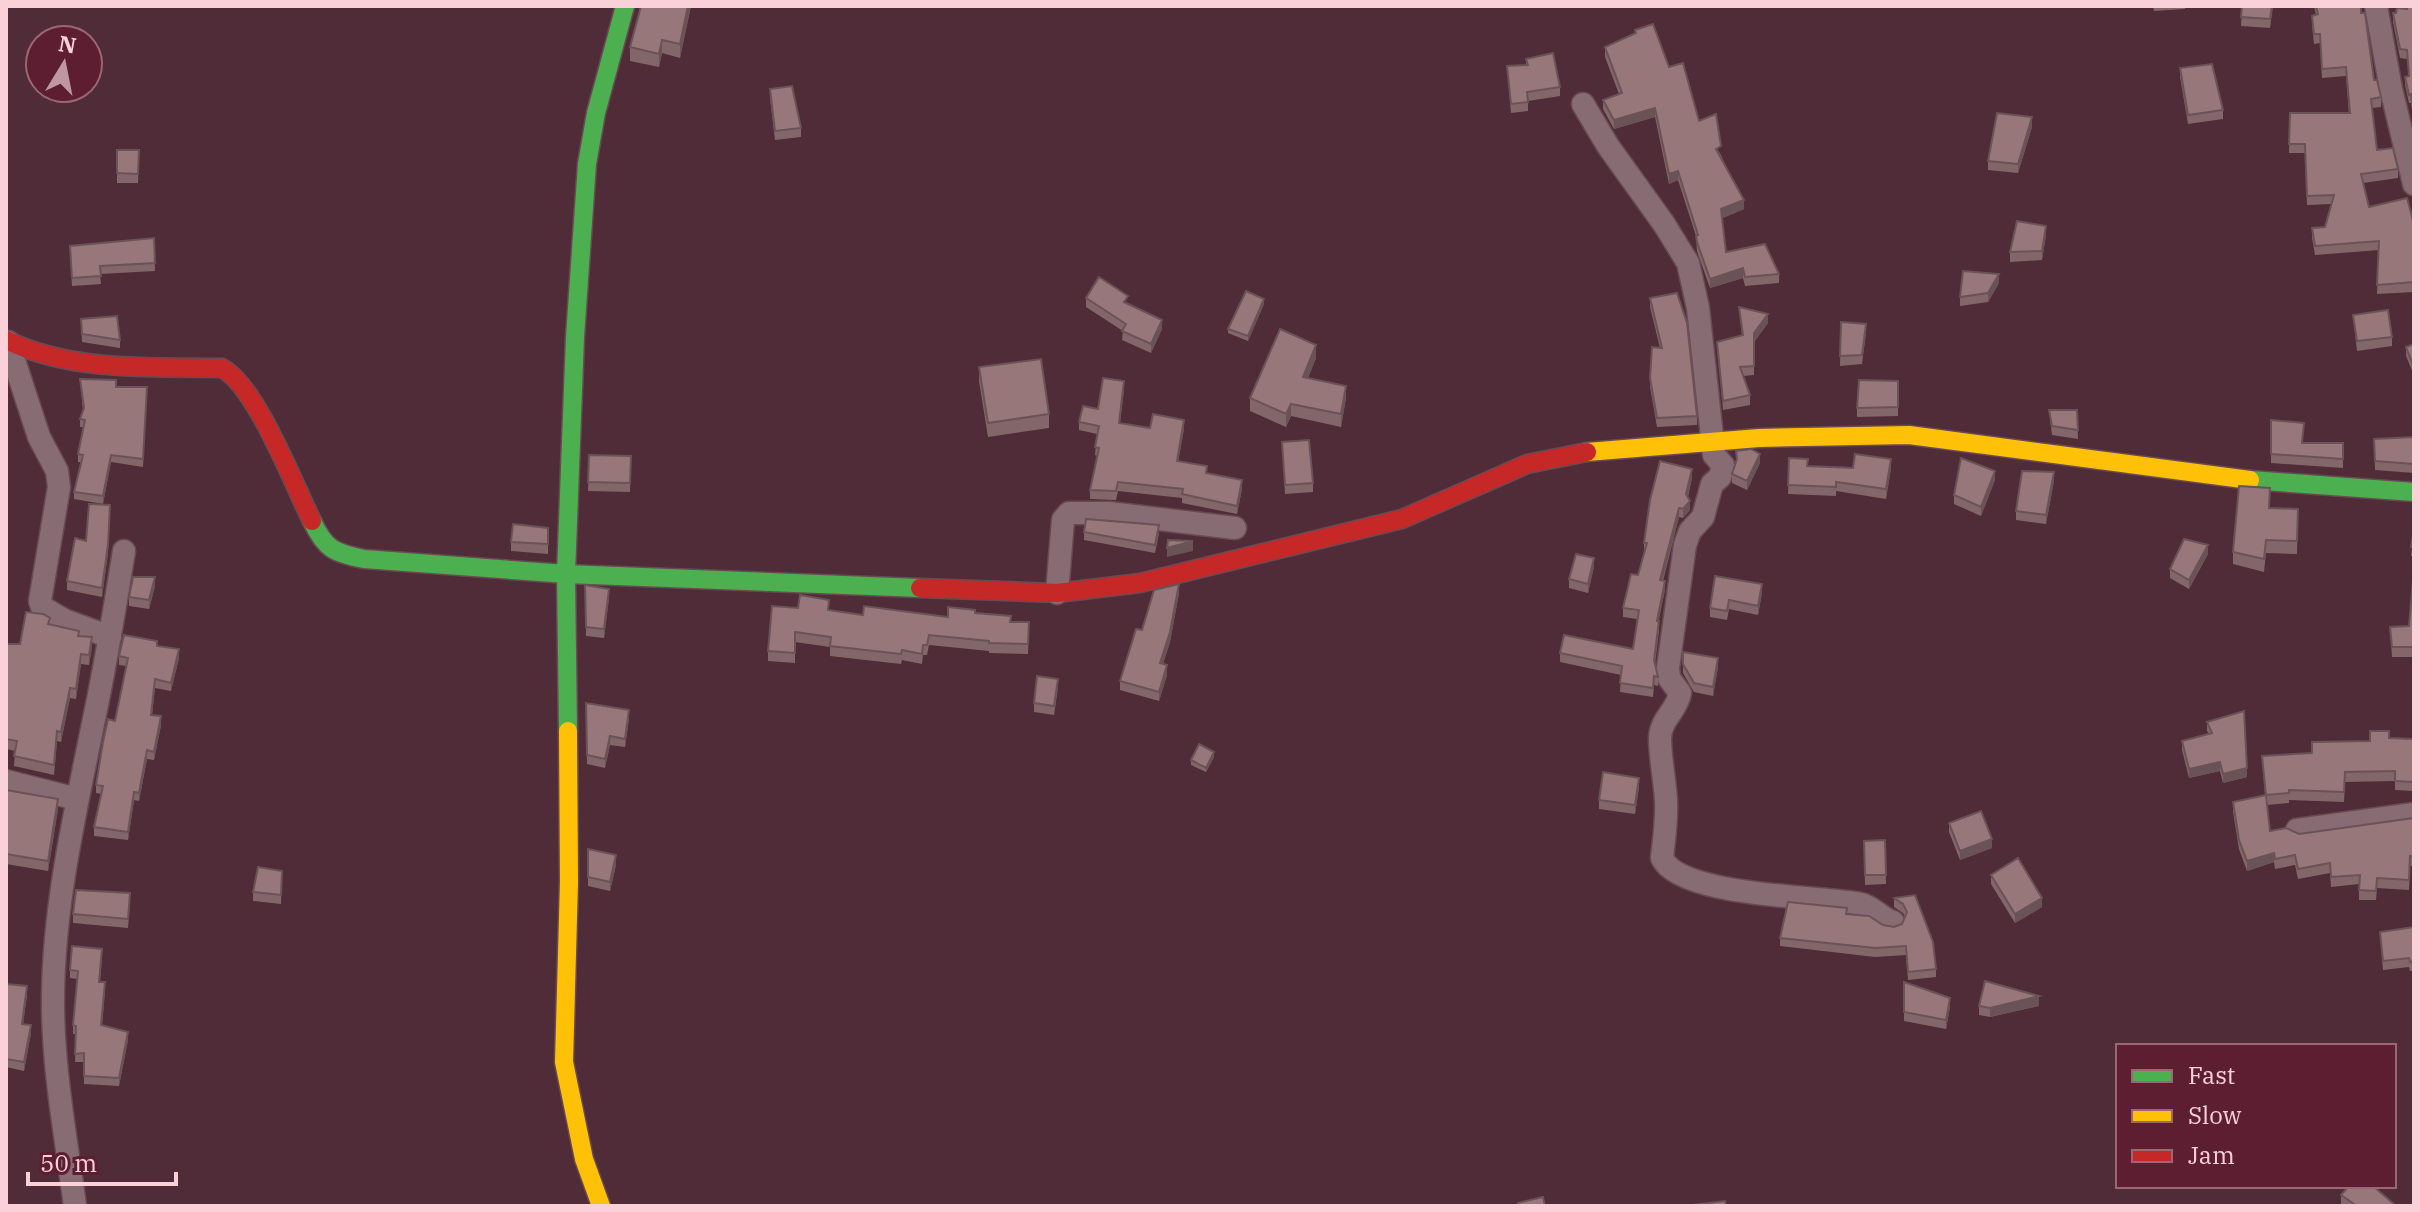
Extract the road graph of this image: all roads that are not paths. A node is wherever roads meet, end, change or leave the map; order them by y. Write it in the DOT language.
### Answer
graph roads {
  1 [pos="625,6"];
  2 [pos="2376,6"];
  3 [pos="1583,104"];
  4 [pos="2414,184"];
  5 [pos="7,341"];
  6 [pos="1714,443"];
  7 [pos="2414,492"];
  8 [pos="1235,528"];
  9 [pos="124,551"];
  10 [pos="566,574"];
  11 [pos="1057,593"];
  12 [pos="110,637"];
  13 [pos="6,781"];
  14 [pos="77,799"];
  15 [pos="2414,814"];
  16 [pos="2297,830"];
  17 [pos="1893,922"];
  18 [pos="75,1206"];
  19 [pos="601,1206"];
  1 -- 10 [label="street"];
  2 -- 4 [label="street"];
  3 -- 6 [label="street"];
  5 -- 10 [label="street"];
  5 -- 12 [label="street"];
  6 -- 7 [label="street"];
  6 -- 11 [label="street"];
  6 -- 17 [label="street"];
  8 -- 11 [label="street"];
  9 -- 12 [label="street"];
  10 -- 11 [label="street"];
  10 -- 19 [label="street"];
  12 -- 14 [label="street"];
  13 -- 14 [label="street"];
  14 -- 18 [label="street"];
  15 -- 16 [label="street"];
}
